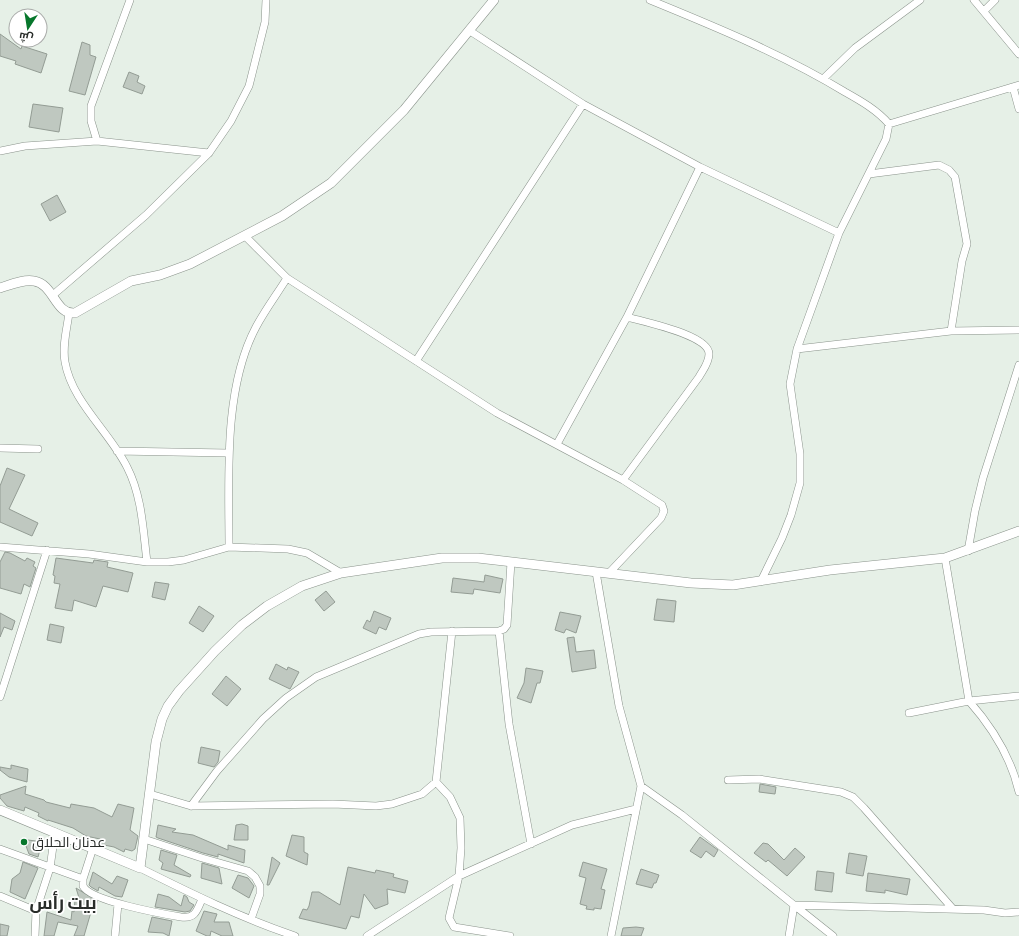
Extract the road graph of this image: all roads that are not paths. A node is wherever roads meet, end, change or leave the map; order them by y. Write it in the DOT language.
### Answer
graph roads {
  1 [pos="130,0"];
  2 [pos="266,0"];
  3 [pos="494,0"];
  4 [pos="650,0"];
  5 [pos="920,0"];
  6 [pos="974,0"];
  7 [pos="996,0"];
  8 [pos="984,11"];
  9 [pos="470,30"];
  10 [pos="1019,54"];
  11 [pos="822,79"];
  12 [pos="1016,86"];
  13 [pos="584,104"];
  14 [pos="1019,109"];
  15 [pos="889,124"];
  16 [pos="97,141"];
  17 [pos="0,151"];
  18 [pos="209,153"];
  19 [pos="700,167"];
  20 [pos="869,174"];
  21 [pos="839,233"];
  22 [pos="244,236"];
  23 [pos="287,278"];
  24 [pos="0,288"];
  25 [pos="53,294"];
  26 [pos="69,313"];
  27 [pos="627,317"];
  28 [pos="1019,330"];
  29 [pos="951,331"];
  30 [pos="797,349"];
  31 [pos="416,361"];
  32 [pos="1019,365"];
  33 [pos="557,444"];
  34 [pos="0,448"];
  35 [pos="38,449"];
  36 [pos="116,451"];
  37 [pos="228,453"];
  38 [pos="623,480"];
  39 [pos="1019,532"];
  40 [pos="0,547"];
  41 [pos="229,547"];
  42 [pos="47,550"];
  43 [pos="968,551"];
  44 [pos="945,558"];
  45 [pos="147,562"];
  46 [pos="511,562"];
  47 [pos="596,572"];
  48 [pos="341,573"];
  49 [pos="609,573"];
  50 [pos="761,581"];
  51 [pos="452,631"];
  52 [pos="499,631"];
  53 [pos="1019,696"];
  54 [pos="0,697"];
  55 [pos="968,701"];
  56 [pos="910,713"];
  57 [pos="728,780"];
  58 [pos="436,782"];
  59 [pos="641,786"];
  60 [pos="1019,792"];
  61 [pos="150,794"];
  62 [pos="192,806"];
  63 [pos="636,808"];
  64 [pos="0,810"];
  65 [pos="55,832"];
  66 [pos="144,839"];
  67 [pos="531,844"];
  68 [pos="93,848"];
  69 [pos="0,849"];
  70 [pos="50,868"];
  71 [pos="140,868"];
  72 [pos="459,876"];
  73 [pos="83,879"];
  74 [pos="0,896"];
  75 [pos="202,899"];
  76 [pos="118,904"];
  77 [pos="794,905"];
  78 [pos="953,909"];
  79 [pos="36,912"];
  80 [pos="1019,912"];
  81 [pos="251,919"];
  82 [pos="35,936"];
  83 [pos="115,936"];
  84 [pos="295,936"];
  85 [pos="367,936"];
  86 [pos="510,936"];
  87 [pos="611,936"];
  88 [pos="789,936"];
  89 [pos="833,936"];
  1 -- 16 [label="street"];
  2 -- 18 [label="street"];
  3 -- 9 [label="street"];
  4 -- 11 [label="street"];
  5 -- 11 [label="street"];
  6 -- 8 [label="street"];
  7 -- 8 [label="street"];
  8 -- 10 [label="street"];
  9 -- 13 [label="street"];
  9 -- 22 [label="street"];
  11 -- 15 [label="street"];
  12 -- 14 [label="street"];
  12 -- 15 [label="street"];
  13 -- 19 [label="street"];
  13 -- 31 [label="street"];
  15 -- 20 [label="street"];
  16 -- 17 [label="street"];
  16 -- 18 [label="street"];
  18 -- 25 [label="street"];
  19 -- 21 [label="street"];
  19 -- 27 [label="street"];
  20 -- 21 [label="street"];
  20 -- 29 [label="street"];
  21 -- 30 [label="street"];
  22 -- 23 [label="street"];
  22 -- 26 [label="street"];
  23 -- 31 [label="street"];
  23 -- 37 [label="street"];
  24 -- 25 [label="street"];
  25 -- 26 [label="street"];
  26 -- 36 [label="street"];
  27 -- 33 [label="street"];
  27 -- 38 [label="street"];
  28 -- 29 [label="street"];
  29 -- 30 [label="street"];
  30 -- 50 [label="street"];
  31 -- 33 [label="street"];
  32 -- 43 [label="street"];
  33 -- 38 [label="street"];
  34 -- 35 [label="street"];
  36 -- 37 [label="street"];
  36 -- 45 [label="street"];
  37 -- 41 [label="street"];
  38 -- 49 [label="street"];
  39 -- 43 [label="street"];
  40 -- 42 [label="street"];
  41 -- 45 [label="street"];
  41 -- 48 [label="street"];
  42 -- 45 [label="street"];
  42 -- 54 [label="street"];
  43 -- 44 [label="street"];
  44 -- 50 [label="street"];
  44 -- 55 [label="street"];
  46 -- 47 [label="street"];
  46 -- 48 [label="street"];
  46 -- 52 [label="street"];
  47 -- 49 [label="street"];
  47 -- 59 [label="street"];
  48 -- 61 [label="street"];
  49 -- 50 [label="street"];
  51 -- 52 [label="street"];
  51 -- 58 [label="street"];
  51 -- 62 [label="street"];
  52 -- 67 [label="street"];
  53 -- 55 [label="street"];
  55 -- 56 [label="street"];
  55 -- 60 [label="street"];
  57 -- 78 [label="street"];
  58 -- 62 [label="street"];
  58 -- 72 [label="street"];
  59 -- 63 [label="street"];
  59 -- 77 [label="street"];
  61 -- 62 [label="street"];
  61 -- 66 [label="street"];
  63 -- 67 [label="street"];
  63 -- 87 [label="street"];
  64 -- 65 [label="street"];
  65 -- 68 [label="street"];
  65 -- 70 [label="street"];
  66 -- 71 [label="street"];
  66 -- 81 [label="street"];
  67 -- 72 [label="street"];
  68 -- 71 [label="street"];
  68 -- 73 [label="street"];
  69 -- 70 [label="street"];
  70 -- 73 [label="street"];
  70 -- 79 [label="street"];
  71 -- 75 [label="street"];
  72 -- 85 [label="street"];
  72 -- 86 [label="street"];
  73 -- 76 [label="street"];
  74 -- 79 [label="street"];
  75 -- 76 [label="street"];
  75 -- 81 [label="street"];
  76 -- 83 [label="street"];
  77 -- 78 [label="street"];
  77 -- 88 [label="street"];
  77 -- 89 [label="street"];
  78 -- 80 [label="street"];
  79 -- 82 [label="street"];
  81 -- 84 [label="street"];
}
